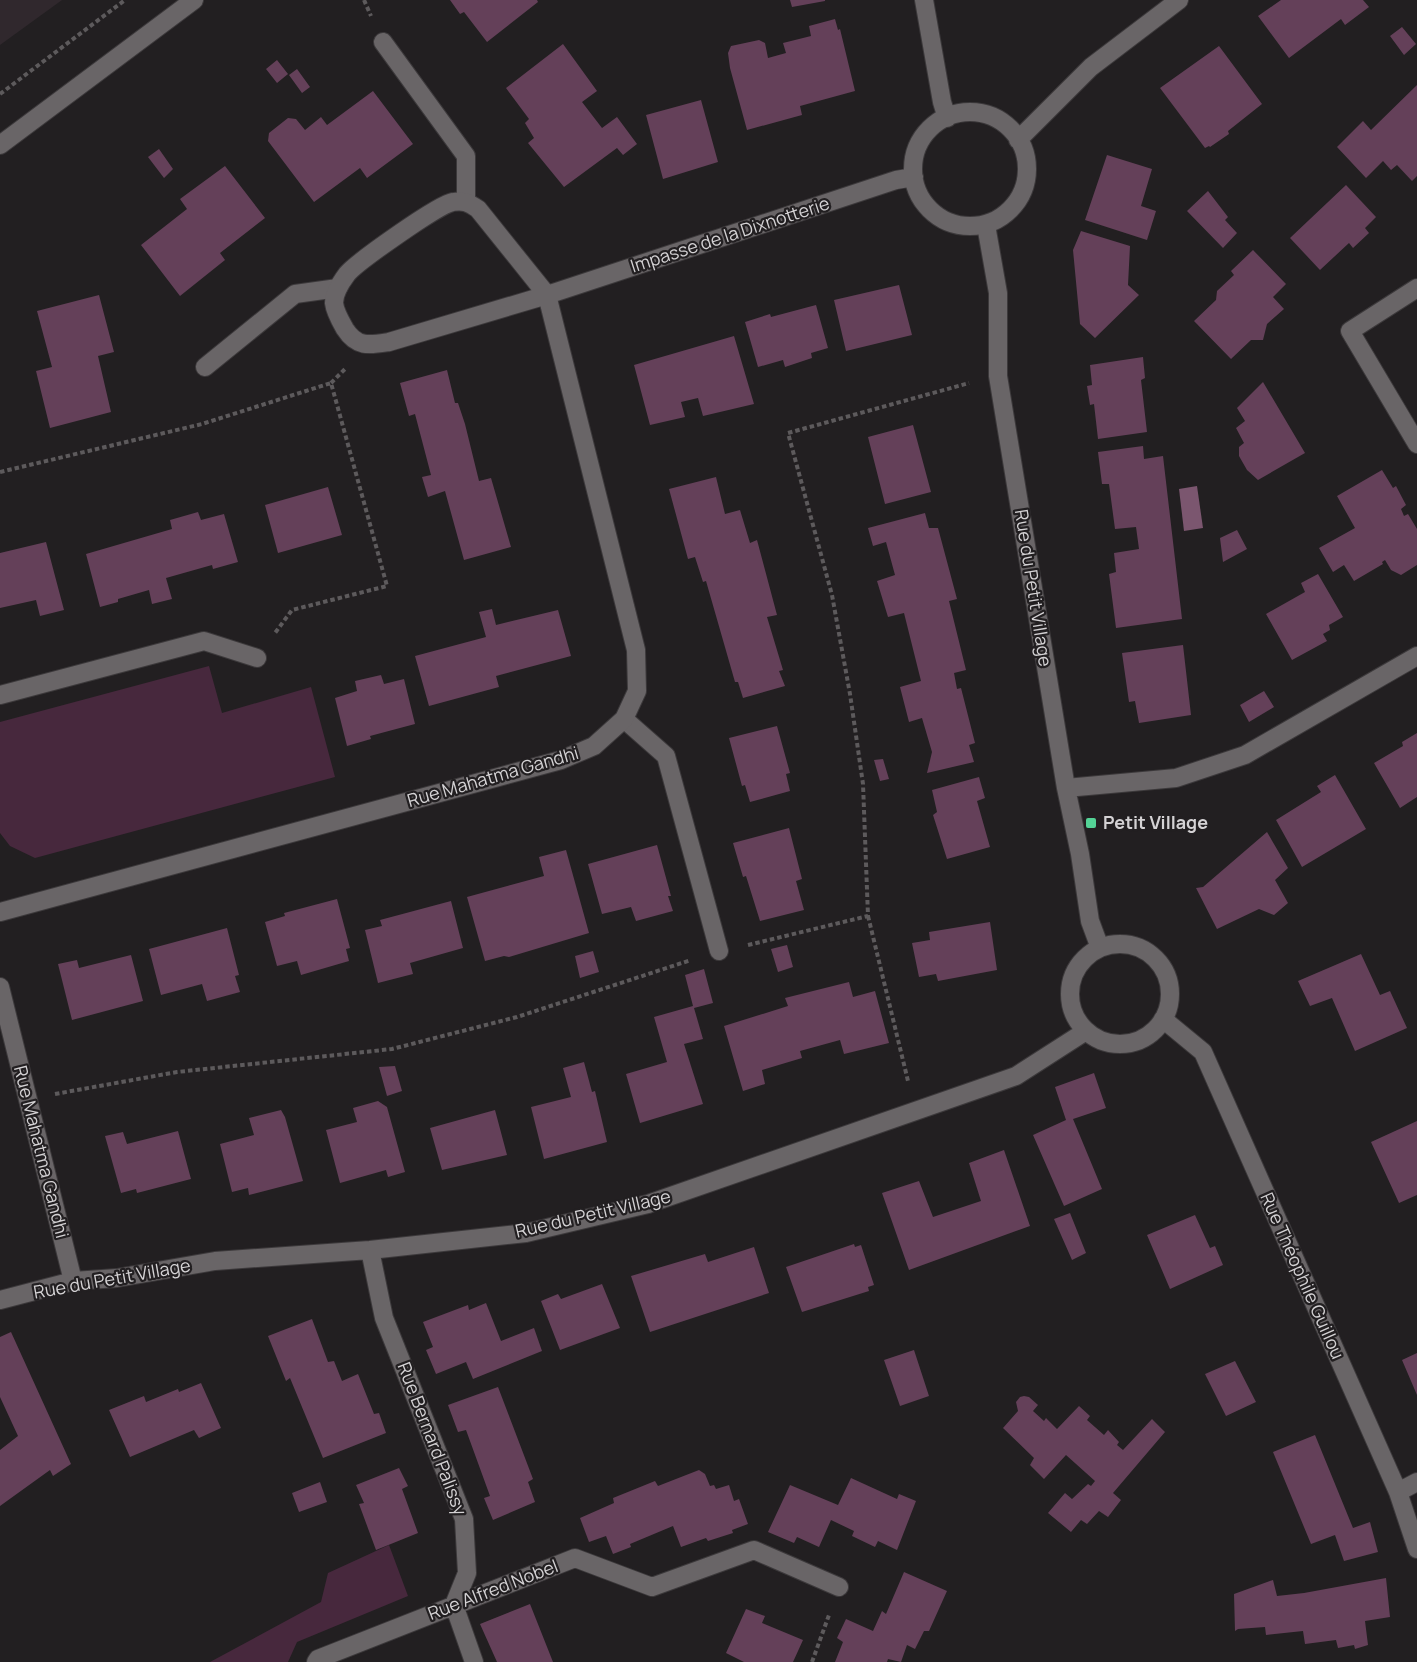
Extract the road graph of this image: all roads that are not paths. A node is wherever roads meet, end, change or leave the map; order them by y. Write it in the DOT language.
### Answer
graph roads {
  1 [pos="194,0"];
  2 [pos="924,0"];
  3 [pos="1179,0"];
  4 [pos="382,42"];
  5 [pos="947,118"];
  6 [pos="1018,140"];
  7 [pos="0,146"];
  8 [pos="914,177"];
  9 [pos="466,201"];
  10 [pos="986,225"];
  11 [pos="338,288"];
  12 [pos="1417,288"];
  13 [pos="547,295"];
  14 [pos="205,367"];
  15 [pos="1417,444"];
  16 [pos="1417,656"];
  17 [pos="256,658"];
  18 [pos="0,695"];
  19 [pos="624,719"];
  20 [pos="1066,788"];
  21 [pos="0,912"];
  22 [pos="1100,948"];
  23 [pos="719,951"];
  24 [pos="0,987"];
  25 [pos="1163,1019"];
  26 [pos="1086,1031"];
  27 [pos="370,1250"];
  28 [pos="73,1281"];
  29 [pos="0,1300"];
  30 [pos="1417,1482"];
  31 [pos="1398,1491"];
  32 [pos="1417,1549"];
  33 [pos="839,1587"];
  34 [pos="454,1605"];
  35 [pos="316,1662"];
  36 [pos="474,1662"];
  1 -- 7 [label="street"];
  2 -- 5 [label="street"];
  3 -- 6 [label="street"];
  4 -- 9 [label="street"];
  5 -- 6 [label="street"];
  5 -- 8 [label="street"];
  6 -- 10 [label="street"];
  8 -- 10 [label="street"];
  8 -- 13 [label="street, Impasse de la Dixnotterie"];
  9 -- 11 [label="street"];
  9 -- 13 [label="street"];
  10 -- 20 [label="street, Rue du Petit Village"];
  11 -- 13 [label="street, Impasse de la Dixnotterie"];
  11 -- 14 [label="street"];
  12 -- 15 [label="street"];
  13 -- 19 [label="street, Rue Mahatma Gandhi"];
  16 -- 20 [label="street"];
  17 -- 18 [label="street"];
  19 -- 21 [label="street, Rue Mahatma Gandhi"];
  19 -- 23 [label="street"];
  20 -- 22 [label="street, Rue du Petit Village"];
  22 -- 25 [label="street"];
  22 -- 26 [label="street"];
  24 -- 28 [label="street, Rue Mahatma Gandhi"];
  25 -- 26 [label="street"];
  25 -- 31 [label="street, Rue Théophile Guillou"];
  26 -- 27 [label="street, Rue du Petit Village"];
  27 -- 28 [label="street, Rue du Petit Village"];
  27 -- 34 [label="street, Rue Bernard Palissy"];
  28 -- 29 [label="street, Rue du Petit Village"];
  30 -- 31 [label="street"];
  31 -- 32 [label="street, Rue Théophile Guillou"];
  33 -- 34 [label="street, Rue Alfred Nobel"];
  34 -- 35 [label="street, Rue Alfred Nobel"];
  34 -- 36 [label="street"];
}
